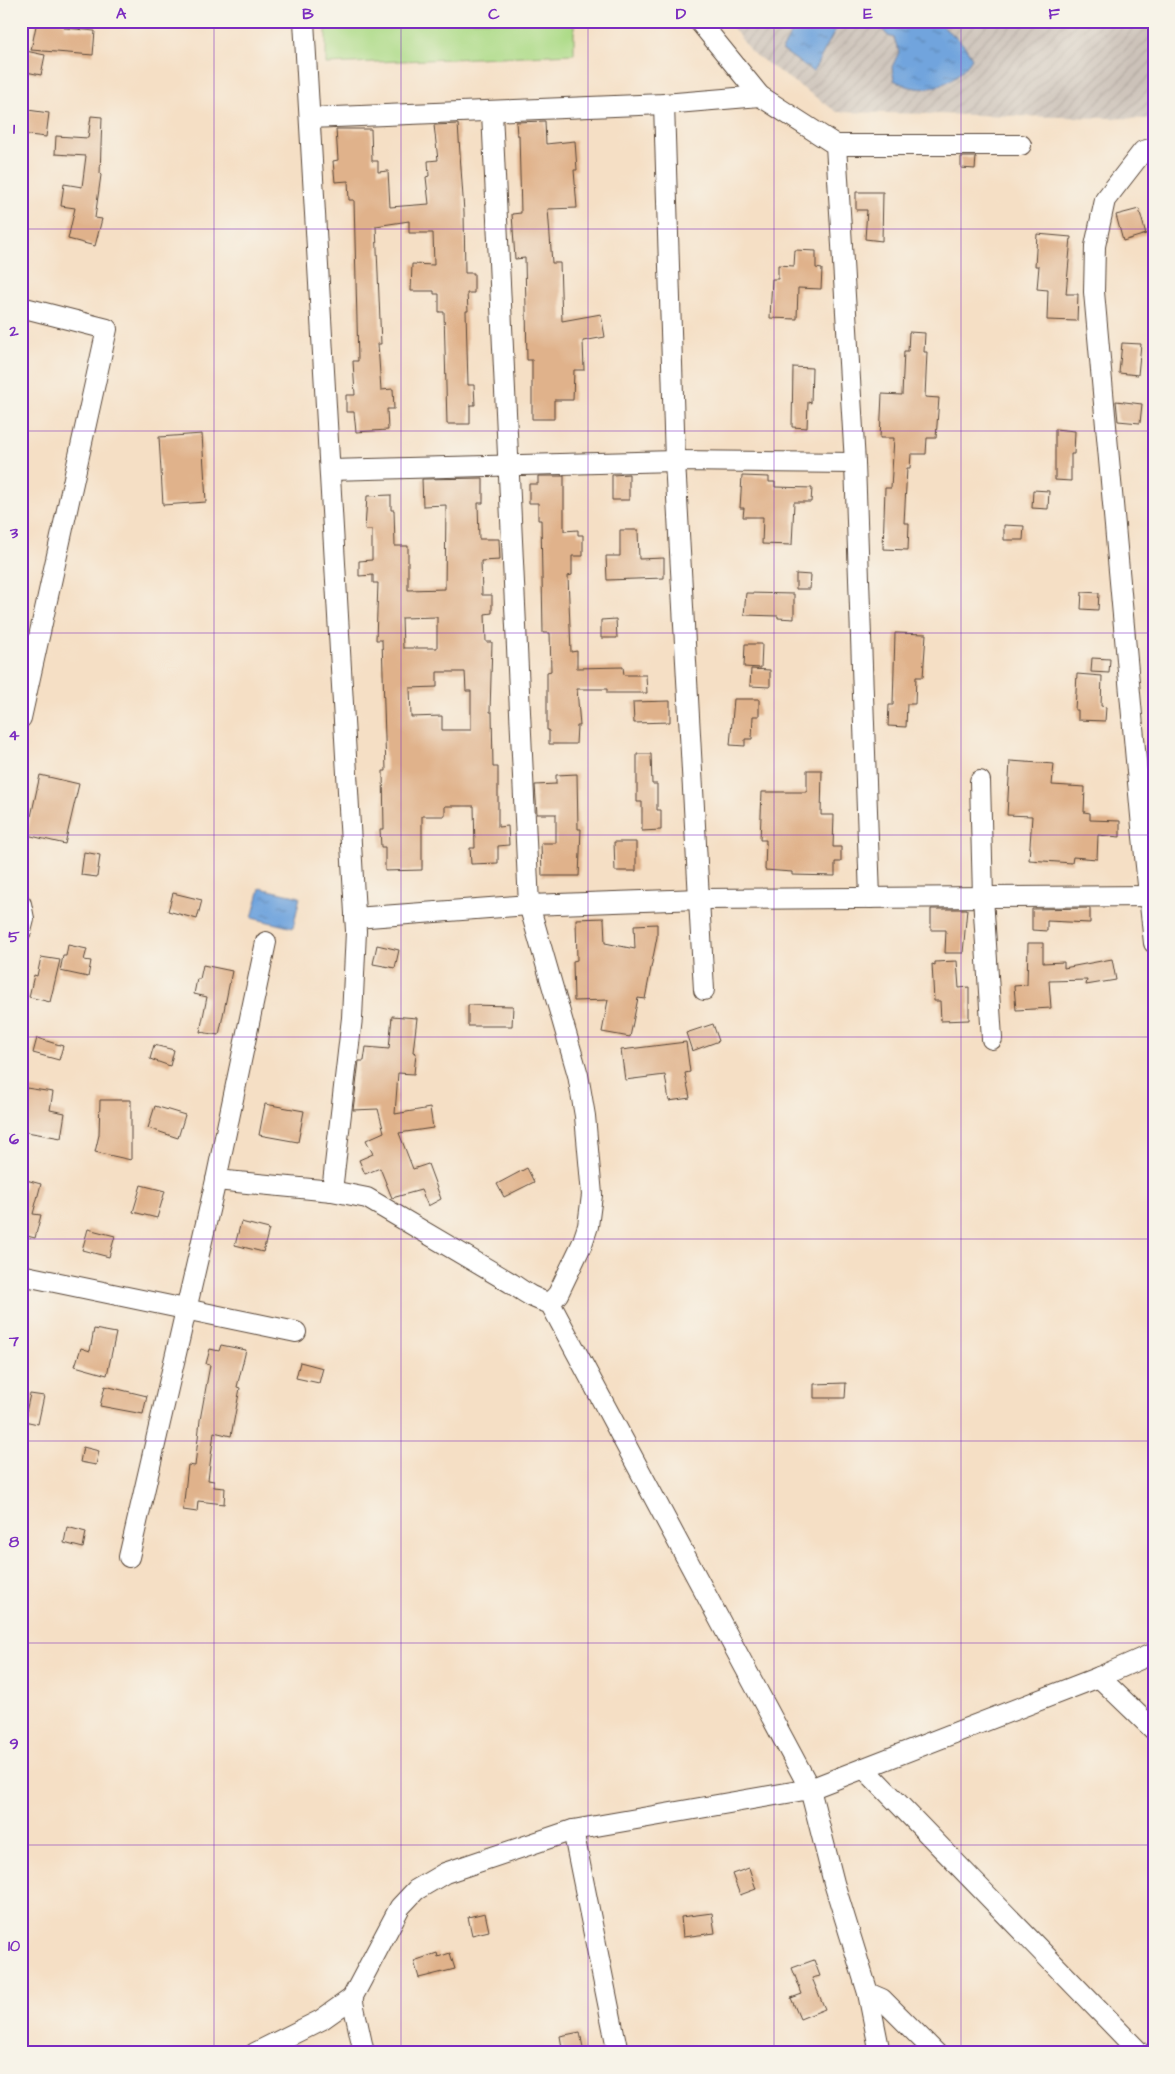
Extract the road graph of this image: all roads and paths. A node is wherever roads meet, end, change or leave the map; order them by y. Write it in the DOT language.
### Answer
graph roads {
  1 [pos="304,21"];
  2 [pos="700,21"];
  3 [pos="760,96"];
  4 [pos="664,104"];
  5 [pos="492,112"];
  6 [pos="310,118"];
  7 [pos="836,145"];
  8 [pos="1021,145"];
  9 [pos="1154,148"];
  10 [pos="21,307"];
  11 [pos="675,461"];
  12 [pos="855,463"];
  13 [pos="508,465"];
  14 [pos="330,470"];
  15 [pos="21,718"];
  16 [pos="980,781"];
  17 [pos="1152,896"];
  18 [pos="983,897"];
  19 [pos="870,898"];
  20 [pos="700,899"];
  21 [pos="529,905"];
  22 [pos="355,918"];
  23 [pos="266,942"];
  24 [pos="1154,944"];
  25 [pos="704,990"];
  26 [pos="992,1039"];
  27 [pos="216,1180"];
  28 [pos="332,1192"];
  29 [pos="21,1275"];
  30 [pos="550,1303"];
  31 [pos="186,1309"];
  32 [pos="296,1332"];
  33 [pos="129,1557"];
  34 [pos="1154,1653"];
  35 [pos="1099,1677"];
  36 [pos="1154,1730"];
  37 [pos="864,1768"];
  38 [pos="810,1789"];
  39 [pos="573,1830"];
  40 [pos="868,1993"];
  41 [pos="352,1998"];
  42 [pos="255,2053"];
  43 [pos="364,2053"];
  44 [pos="618,2053"];
  45 [pos="880,2053"];
  46 [pos="936,2053"];
  47 [pos="1140,2053"];
  1 -- 6 [label="street"];
  2 -- 3 [label="street"];
  3 -- 4 [label="street"];
  3 -- 7 [label="street"];
  4 -- 5 [label="street"];
  4 -- 11 [label="street"];
  5 -- 6 [label="street"];
  5 -- 13 [label="street"];
  6 -- 14 [label="street"];
  7 -- 8 [label="street"];
  7 -- 12 [label="street"];
  9 -- 17 [label="street"];
  10 -- 15 [label="street"];
  11 -- 12 [label="street"];
  11 -- 13 [label="street"];
  11 -- 20 [label="street"];
  12 -- 19 [label="street"];
  13 -- 14 [label="street"];
  13 -- 21 [label="street"];
  14 -- 22 [label="street"];
  16 -- 18 [label="street"];
  17 -- 18 [label="street"];
  17 -- 24 [label="street"];
  18 -- 19 [label="street"];
  18 -- 26 [label="street"];
  19 -- 20 [label="street"];
  20 -- 21 [label="street"];
  20 -- 25 [label="street"];
  21 -- 22 [label="street"];
  21 -- 30 [label="street"];
  22 -- 28 [label="street"];
  23 -- 27 [label="street"];
  27 -- 28 [label="street"];
  27 -- 31 [label="street"];
  28 -- 30 [label="street"];
  29 -- 31 [label="street"];
  30 -- 38 [label="street"];
  31 -- 32 [label="street"];
  31 -- 33 [label="street"];
  34 -- 35 [label="street"];
  35 -- 36 [label="street"];
  35 -- 37 [label="street"];
  37 -- 38 [label="street"];
  37 -- 47 [label="street"];
  38 -- 39 [label="street"];
  38 -- 40 [label="street"];
  39 -- 41 [label="street"];
  39 -- 44 [label="street"];
  40 -- 45 [label="street"];
  40 -- 46 [label="street"];
  41 -- 42 [label="street"];
  41 -- 43 [label="street"];
}
